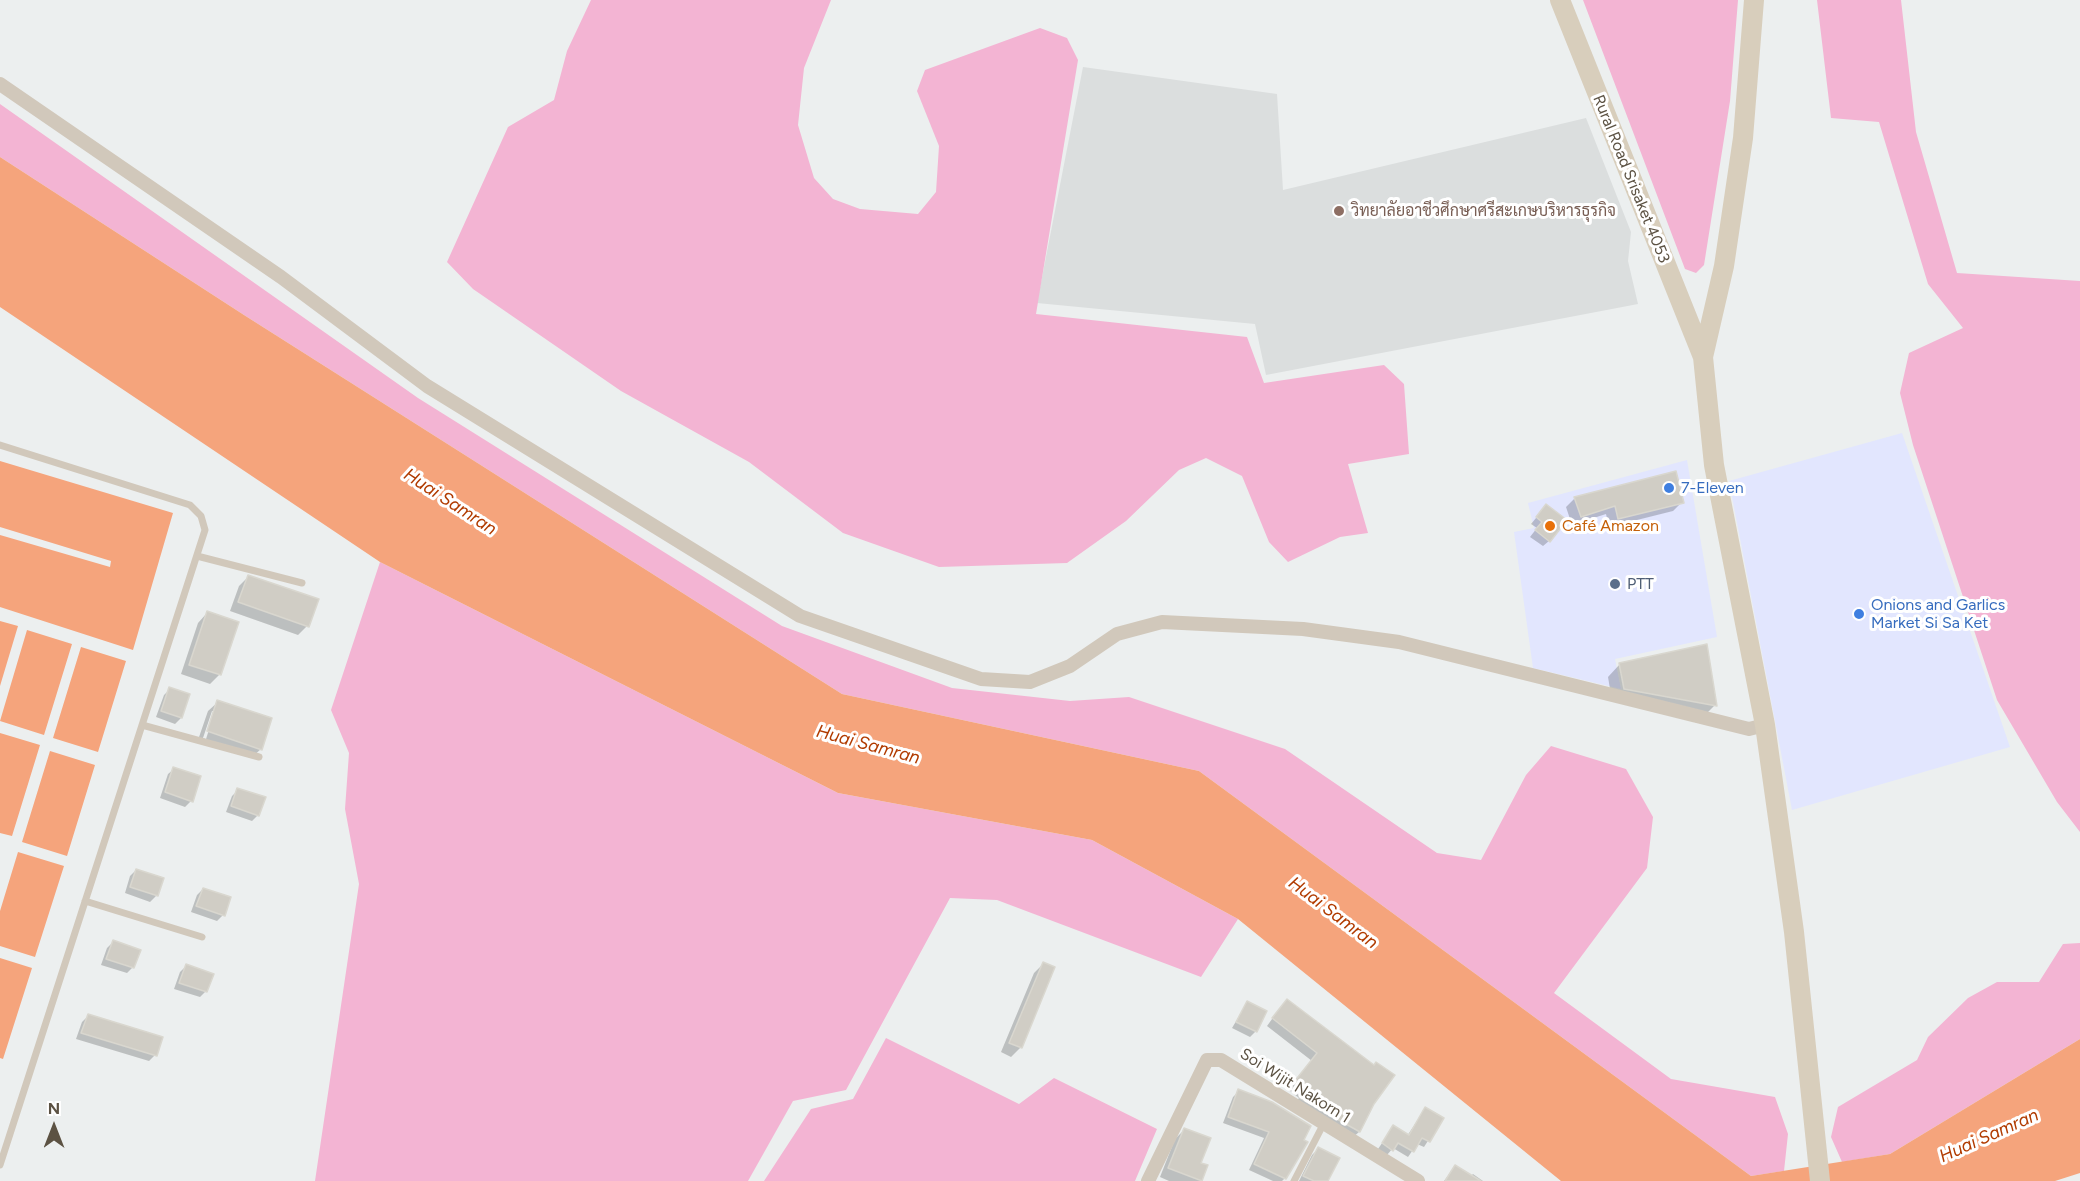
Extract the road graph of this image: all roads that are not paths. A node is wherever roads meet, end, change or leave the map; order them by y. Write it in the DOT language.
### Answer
graph roads {
  1 [pos="1560,0"];
  2 [pos="1754,0"];
  3 [pos="0,84"];
  4 [pos="1703,357"];
  5 [pos="0,446"];
  6 [pos="197,556"];
  7 [pos="302,583"];
  8 [pos="142,725"];
  9 [pos="1765,725"];
  10 [pos="259,757"];
  11 [pos="85,901"];
  12 [pos="202,938"];
  13 [pos="1324,1123"];
  14 [pos="0,1165"];
  15 [pos="1148,1181"];
  16 [pos="1294,1181"];
  17 [pos="1418,1181"];
  18 [pos="1820,1181"];
  1 -- 4 [label="street, Rural Road Srisaket 4053"];
  2 -- 4 [label="street"];
  3 -- 9 [label="street"];
  4 -- 9 [label="street"];
  5 -- 6 [label="lane"];
  6 -- 7 [label="lane"];
  6 -- 8 [label="lane"];
  8 -- 10 [label="lane"];
  8 -- 11 [label="lane"];
  9 -- 18 [label="street"];
  11 -- 12 [label="lane"];
  11 -- 14 [label="lane"];
  13 -- 15 [label="street, Soi Wijit Nakorn 1"];
  13 -- 16 [label="lane"];
  13 -- 17 [label="street, Soi Wijit Nakorn 1"];
}
